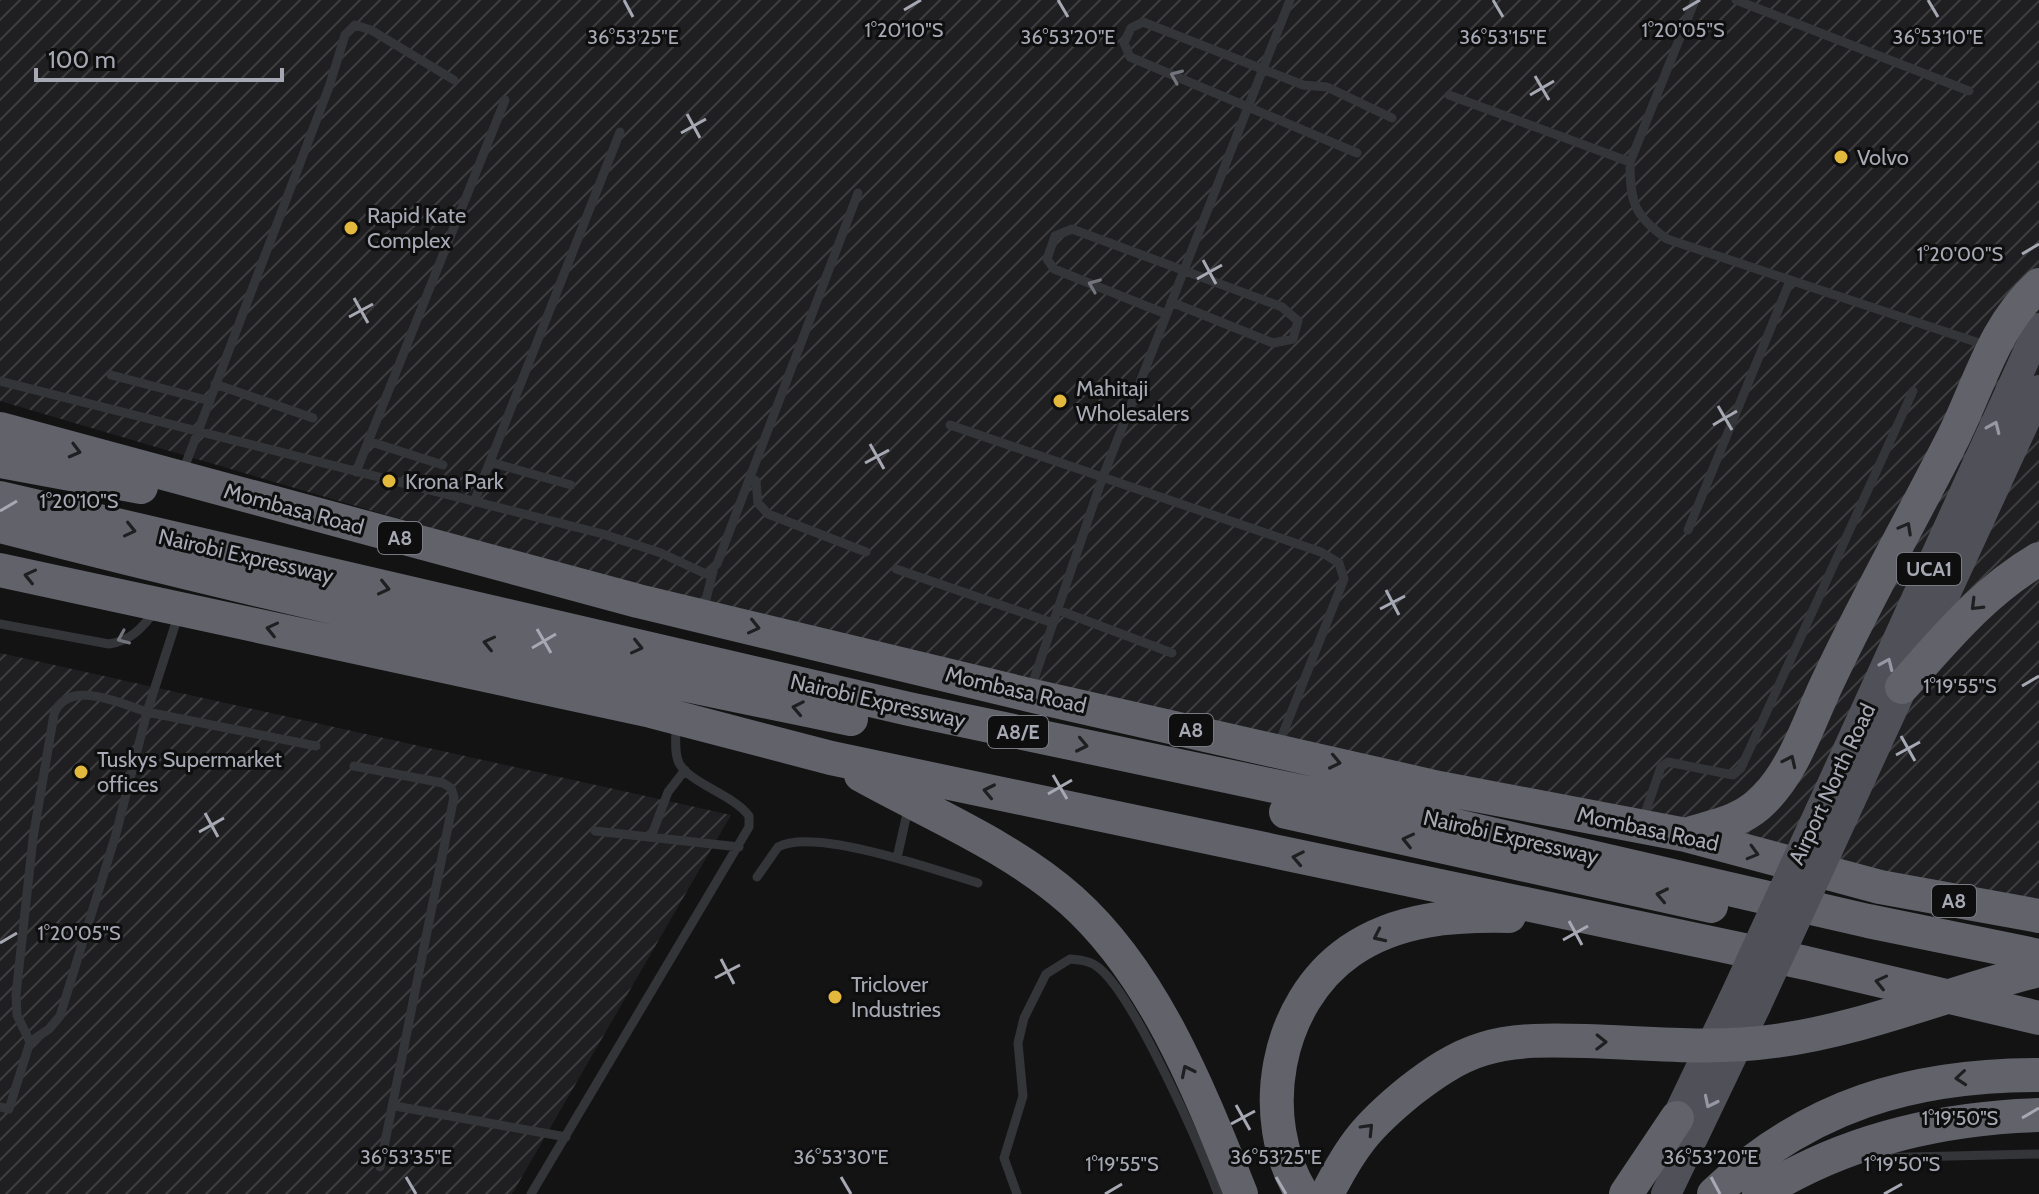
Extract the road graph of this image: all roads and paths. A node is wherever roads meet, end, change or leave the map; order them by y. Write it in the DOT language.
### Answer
graph roads {
  1 [pos="1290,0"];
  2 [pos="1695,0"];
  3 [pos="1736,0"];
  4 [pos="1264,67"];
  5 [pos="454,80"];
  6 [pos="1969,91"];
  7 [pos="1449,95"];
  8 [pos="505,100"];
  9 [pos="1248,107"];
  10 [pos="1392,118"];
  11 [pos="620,132"];
  12 [pos="1357,153"];
  13 [pos="1630,162"];
  14 [pos="858,193"];
  15 [pos="1183,272"];
  16 [pos="1790,281"];
  17 [pos="2039,285"];
  18 [pos="1171,302"];
  19 [pos="1166,314"];
  20 [pos="2039,328"];
  21 [pos="1992,347"];
  22 [pos="111,375"];
  23 [pos="0,381"];
  24 [pos="215,384"];
  25 [pos="2039,390"];
  26 [pos="1913,391"];
  27 [pos="210,401"];
  28 [pos="313,418"];
  29 [pos="950,425"];
  30 [pos="0,429"];
  31 [pos="199,434"];
  32 [pos="368,441"];
  33 [pos="0,461"];
  34 [pos="490,462"];
  35 [pos="443,465"];
  36 [pos="356,472"];
  37 [pos="750,477"];
  38 [pos="180,478"];
  39 [pos="1102,479"];
  40 [pos="571,485"];
  41 [pos="0,498"];
  42 [pos="474,502"];
  43 [pos="285,507"];
  44 [pos="0,526"];
  45 [pos="1688,530"];
  46 [pos="866,552"];
  47 [pos="2039,559"];
  48 [pos="896,569"];
  49 [pos="0,570"];
  50 [pos="713,571"];
  51 [pos="170,606"];
  52 [pos="1058,610"];
  53 [pos="702,615"];
  54 [pos="1053,623"];
  55 [pos="0,624"];
  56 [pos="1172,653"];
  57 [pos="1902,687"];
  58 [pos="1029,695"];
  59 [pos="147,712"];
  60 [pos="675,717"];
  61 [pos="316,746"];
  62 [pos="1276,749"];
  63 [pos="831,758"];
  64 [pos="354,766"];
  65 [pos="685,770"];
  66 [pos="909,802"];
  67 [pos="1831,814"];
  68 [pos="1641,826"];
  69 [pos="595,831"];
  70 [pos="1686,835"];
  71 [pos="651,837"];
  72 [pos="739,847"];
  73 [pos="897,858"];
  74 [pos="757,877"];
  75 [pos="978,883"];
  76 [pos="1869,884"];
  77 [pos="2039,902"];
  78 [pos="2039,916"];
  79 [pos="1594,919"];
  80 [pos="2039,956"];
  81 [pos="2039,970"];
  82 [pos="2039,979"];
  83 [pos="1744,1003"];
  84 [pos="2039,1018"];
  85 [pos="30,1042"];
  86 [pos="2039,1075"];
  87 [pos="395,1106"];
  88 [pos="0,1107"];
  89 [pos="2039,1115"];
  90 [pos="1677,1118"];
  91 [pos="566,1137"];
  92 [pos="2039,1154"];
  93 [pos="1827,1158"];
  94 [pos="380,1167"];
  95 [pos="531,1194"];
  96 [pos="1017,1194"];
  97 [pos="1218,1194"];
  98 [pos="1241,1194"];
  99 [pos="1302,1194"];
  100 [pos="1327,1194"];
  101 [pos="1626,1194"];
  102 [pos="1641,1194"];
  103 [pos="1666,1194"];
  104 [pos="1714,1194"];
  105 [pos="1759,1194"];
  1 -- 4 [label="lane"];
  2 -- 13 [label="lane"];
  3 -- 6 [label="lane"];
  4 -- 9 [label="lane"];
  9 -- 4 [label="lane, one-way"];
  4 -- 10 [label="lane"];
  5 -- 24 [label="lane"];
  7 -- 13 [label="lane"];
  8 -- 32 [label="lane"];
  9 -- 12 [label="lane"];
  9 -- 15 [label="lane"];
  11 -- 34 [label="lane"];
  13 -- 16 [label="lane"];
  14 -- 37 [label="lane"];
  15 -- 18 [label="lane"];
  15 -- 18 [label="lane"];
  19 -- 15 [label="lane, one-way"];
  16 -- 21 [label="lane"];
  16 -- 45 [label="lane"];
  17 -- 21 [label="highway"];
  18 -- 19 [label="lane"];
  19 -- 39 [label="lane"];
  67 -- 20 [label="main road, Airport North Road / UCA1, one-way"];
  70 -- 21 [label="highway, one-way"];
  22 -- 27 [label="lane"];
  23 -- 31 [label="lane"];
  24 -- 27 [label="lane"];
  24 -- 28 [label="lane"];
  25 -- 57 [label="main road, Airport North Road / UCA1"];
  26 -- 68 [label="lane"];
  27 -- 31 [label="lane"];
  29 -- 39 [label="lane"];
  30 -- 38 [label="highway, Mombasa Road / A8, one-way"];
  31 -- 36 [label="lane"];
  31 -- 38 [label="lane"];
  32 -- 35 [label="lane"];
  32 -- 36 [label="lane"];
  33 -- 43 [label="highway"];
  34 -- 40 [label="lane"];
  34 -- 42 [label="lane"];
  36 -- 42 [label="lane"];
  37 -- 46 [label="lane"];
  37 -- 50 [label="lane"];
  38 -- 43 [label="highway, Mombasa Road / A8"];
  39 -- 52 [label="lane"];
  39 -- 62 [label="lane"];
  41 -- 80 [label="highway, Nairobi Expressway / A8/E, one-way"];
  42 -- 50 [label="lane"];
  43 -- 53 [label="highway, Mombasa Road / A8"];
  82 -- 44 [label="highway, Nairobi Expressway / A8/E, one-way"];
  47 -- 57 [label="highway, one-way"];
  48 -- 54 [label="lane"];
  51 -- 49 [label="highway, one-way"];
  50 -- 53 [label="lane"];
  51 -- 55 [label="lane, one-way"];
  51 -- 59 [label="lane"];
  60 -- 51 [label="highway, one-way"];
  52 -- 54 [label="lane"];
  52 -- 56 [label="lane"];
  53 -- 58 [label="highway, Mombasa Road / A8, one-way"];
  54 -- 58 [label="lane"];
  57 -- 67 [label="main road, Airport North Road / UCA1"];
  58 -- 62 [label="highway, Mombasa Road / A8"];
  59 -- 61 [label="lane"];
  59 -- 85 [label="lane"];
  59 -- 85 [label="lane"];
  60 -- 63 [label="highway"];
  60 -- 65 [label="lane"];
  62 -- 68 [label="highway, Mombasa Road / A8, one-way"];
  63 -- 66 [label="highway"];
  79 -- 63 [label="highway, one-way"];
  64 -- 87 [label="lane"];
  65 -- 71 [label="lane"];
  65 -- 72 [label="lane"];
  66 -- 73 [label="lane"];
  98 -- 66 [label="highway, one-way"];
  67 -- 83 [label="main road, Airport North Road / UCA1, bridge"];
  68 -- 70 [label="highway, Mombasa Road / A8"];
  69 -- 71 [label="lane"];
  70 -- 76 [label="highway, Mombasa Road / A8, one-way"];
  71 -- 72 [label="lane"];
  72 -- 91 [label="lane"];
  73 -- 74 [label="lane"];
  73 -- 75 [label="lane"];
  76 -- 77 [label="highway"];
  76 -- 78 [label="highway, Mombasa Road / A8"];
  84 -- 79 [label="highway, one-way"];
  79 -- 99 [label="highway, one-way"];
  100 -- 81 [label="highway, one-way, bridge"];
  83 -- 90 [label="main road, Airport North Road / UCA1"];
  83 -- 103 [label="main road, Airport North Road / UCA1, one-way"];
  85 -- 88 [label="lane"];
  86 -- 104 [label="highway, one-way"];
  87 -- 91 [label="lane"];
  87 -- 94 [label="lane"];
  89 -- 93 [label="highway"];
  90 -- 101 [label="highway"];
  90 -- 102 [label="main road, Airport North Road / UCA1"];
  91 -- 95 [label="lane"];
  92 -- 93 [label="lane"];
  93 -- 105 [label="highway"];
  96 -- 97 [label="lane"];
}
